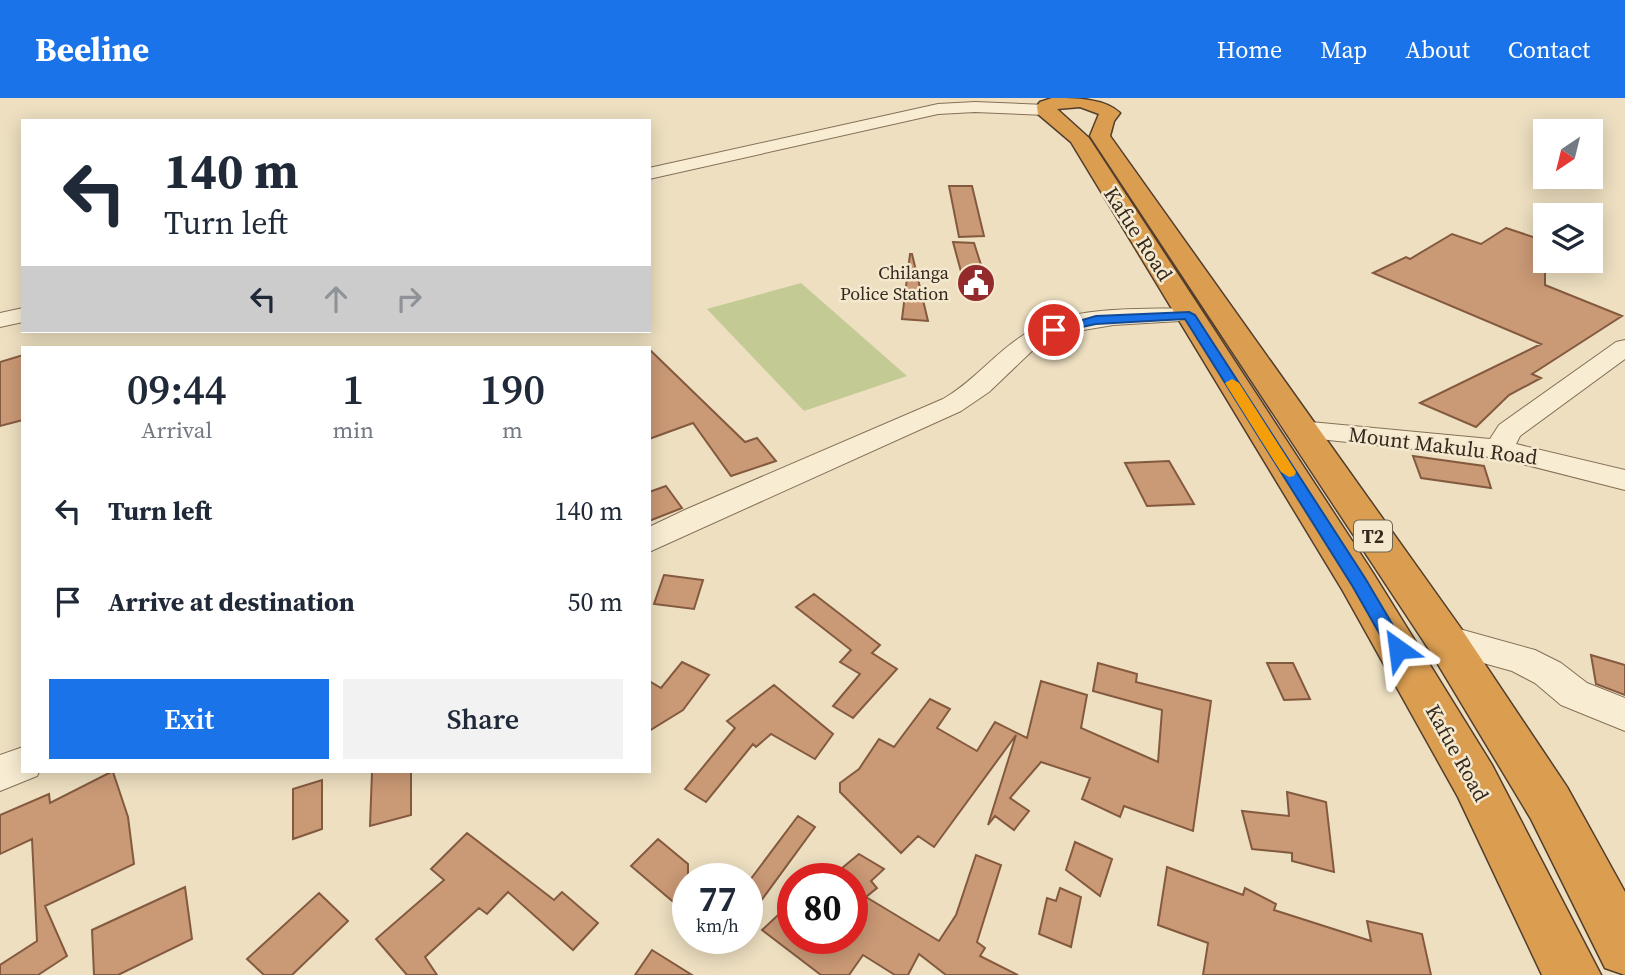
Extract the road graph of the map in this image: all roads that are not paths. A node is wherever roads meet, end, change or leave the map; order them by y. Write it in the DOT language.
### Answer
graph roads {
  1 [pos="1052,107"];
  2 [pos="1098,108"];
  3 [pos="651,174"];
  4 [pos="21,315"];
  5 [pos="1189,315"];
  6 [pos="0,320"];
  7 [pos="1625,347"];
  8 [pos="1300,429"];
  9 [pos="1499,449"];
  10 [pos="1625,480"];
  11 [pos="651,540"];
  12 [pos="1445,639"];
  13 [pos="1625,715"];
  14 [pos="21,765"];
  15 [pos="0,773"];
  16 [pos="1625,948"];
  17 [pos="1572,975"];
  1 -- 2 [label="highway"];
  1 -- 3 [label="street"];
  1 -- 5 [label="highway, Kafue Road / T2"];
  2 -- 8 [label="highway, Kafue Road / T2"];
  4 -- 6 [label="street"];
  5 -- 11 [label="street"];
  5 -- 17 [label="highway, Kafue Road / T2"];
  7 -- 9 [label="street"];
  8 -- 9 [label="street, Mount Makulu Road"];
  8 -- 12 [label="highway, Kafue Road / T2"];
  9 -- 10 [label="street, Mount Makulu Road"];
  12 -- 13 [label="street"];
  12 -- 16 [label="highway, Kafue Road / T2"];
  14 -- 15 [label="street"];
}
